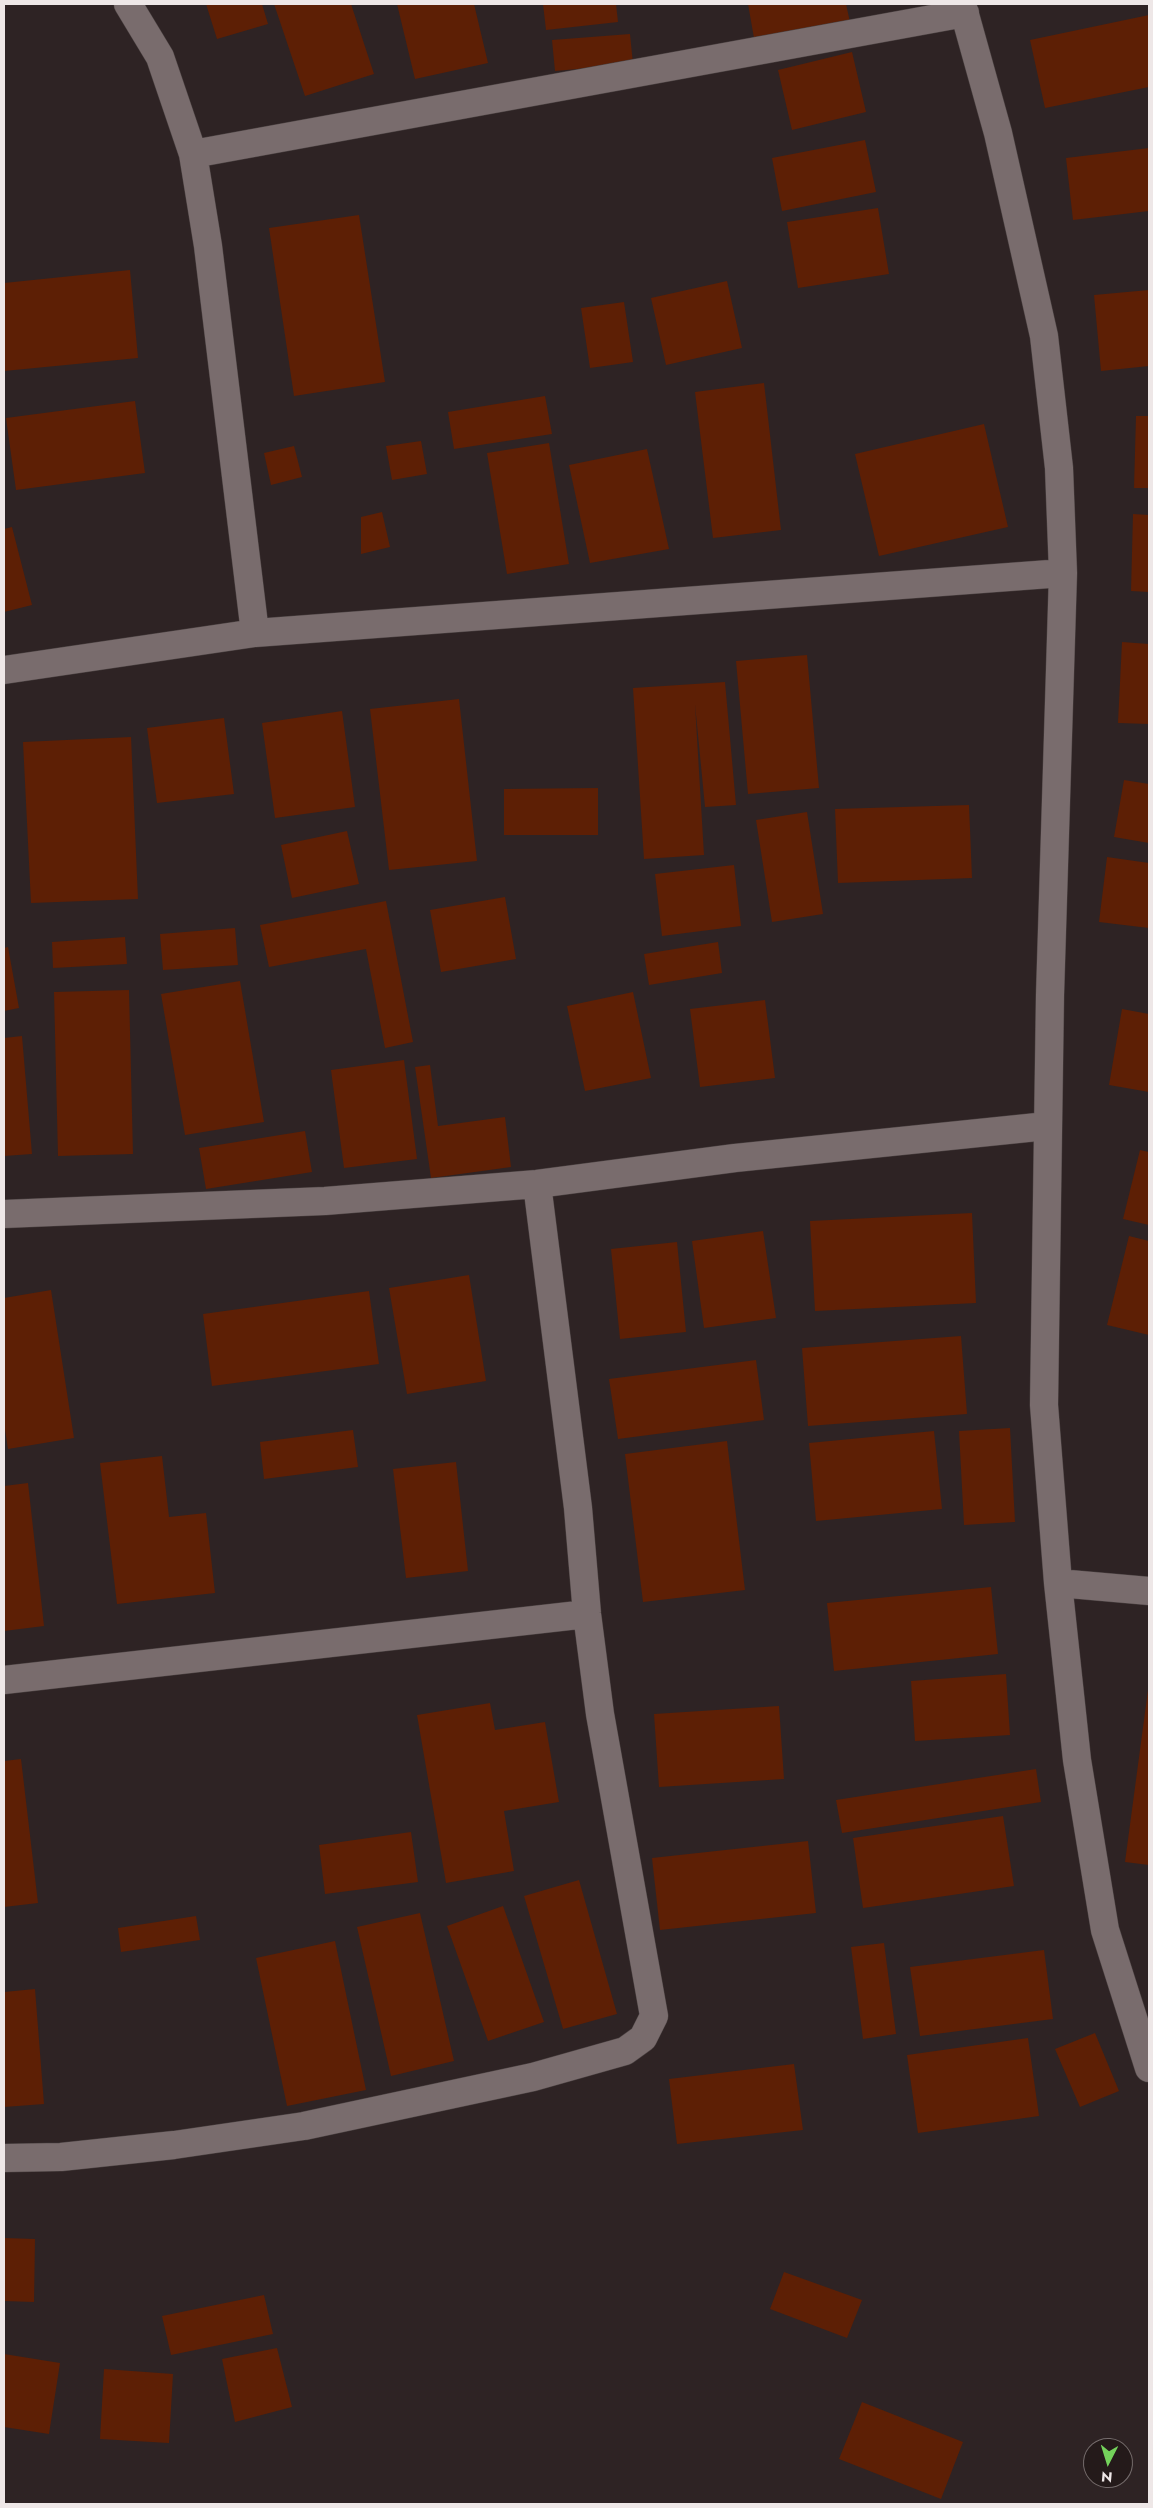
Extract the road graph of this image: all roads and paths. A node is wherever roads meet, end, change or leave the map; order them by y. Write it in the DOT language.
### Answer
graph roads {
  1 [pos="128,4"];
  2 [pos="964,8"];
  3 [pos="193,154"];
  4 [pos="1063,573"];
  5 [pos="255,633"];
  6 [pos="4,670"];
  7 [pos="1047,1126"];
  8 [pos="537,1184"];
  9 [pos="4,1214"];
  10 [pos="1058,1583"];
  11 [pos="1149,1591"];
  12 [pos="587,1614"];
  13 [pos="4,1680"];
  14 [pos="1149,2068"];
  15 [pos="4,2158"];
  1 -- 3 [label="street"];
  2 -- 3 [label="street"];
  2 -- 4 [label="street"];
  3 -- 5 [label="street"];
  4 -- 5 [label="street"];
  4 -- 7 [label="street"];
  5 -- 6 [label="street"];
  7 -- 8 [label="street"];
  7 -- 10 [label="street"];
  8 -- 9 [label="street"];
  8 -- 12 [label="street"];
  10 -- 11 [label="street"];
  10 -- 14 [label="street"];
  12 -- 13 [label="street"];
  12 -- 15 [label="street"];
}
